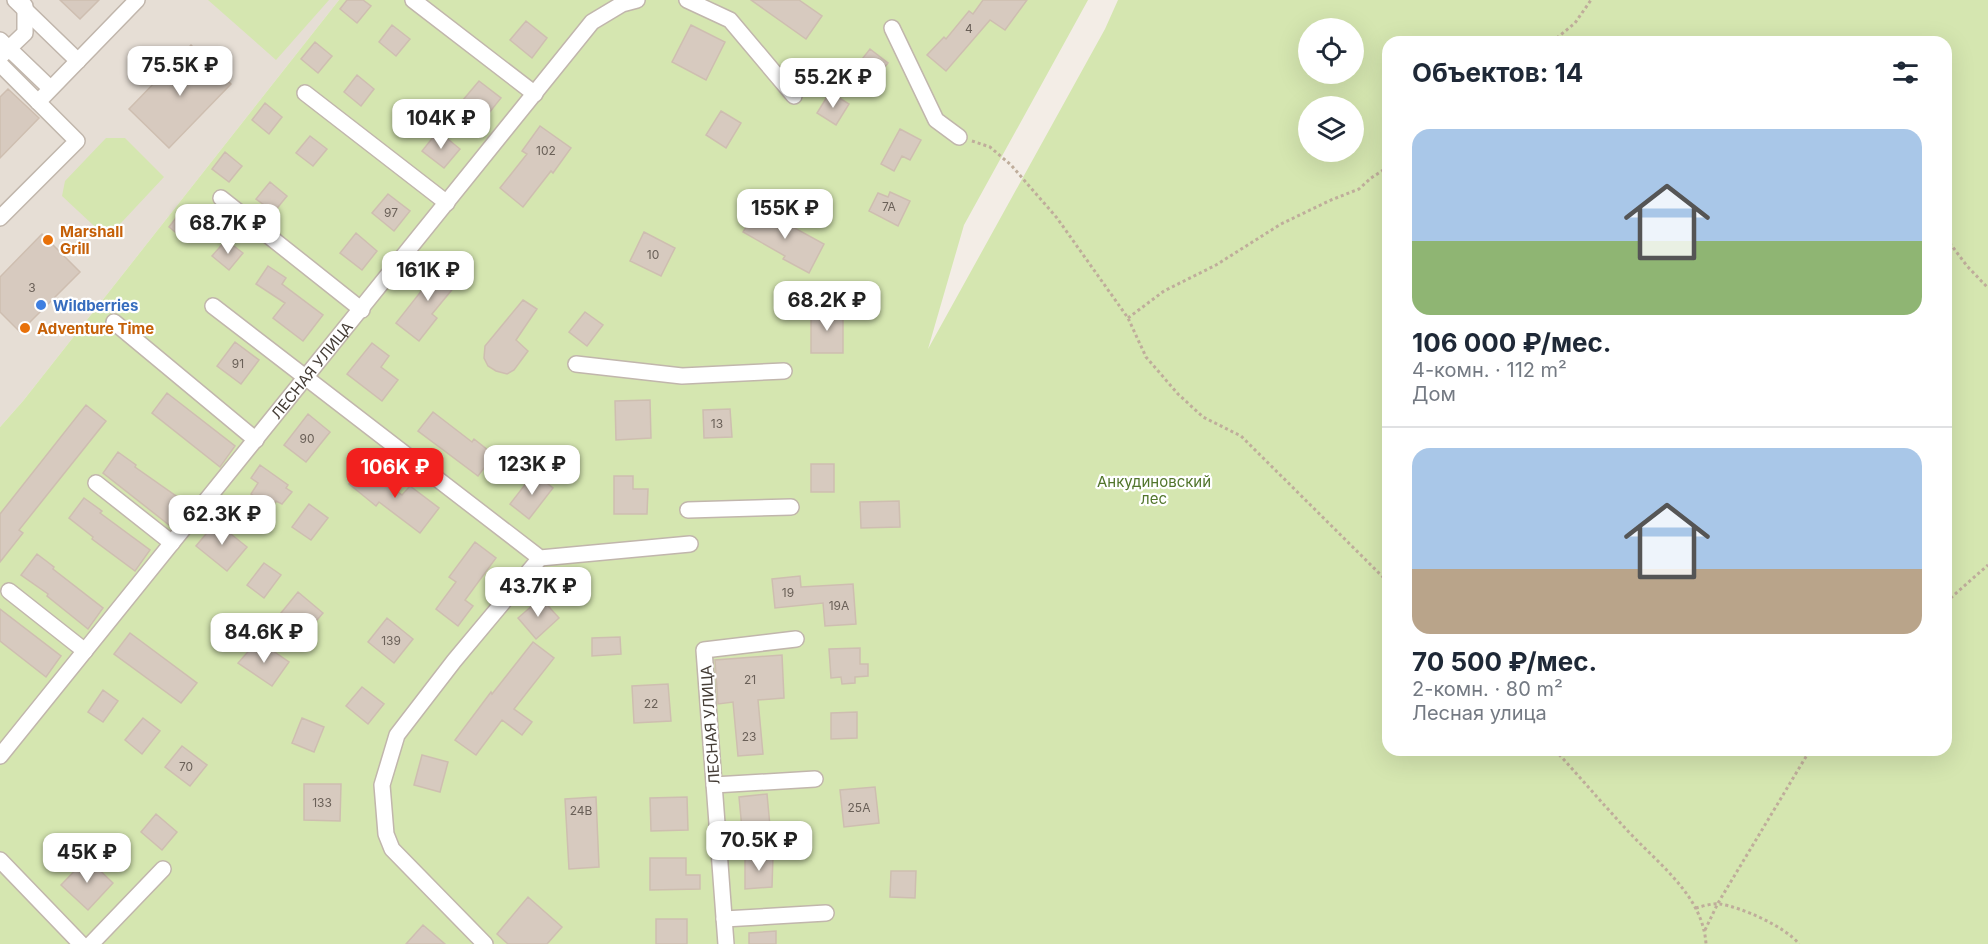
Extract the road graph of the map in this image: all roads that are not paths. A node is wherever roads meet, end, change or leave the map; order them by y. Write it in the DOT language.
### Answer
graph roads {
  1 [pos="137,0"];
  2 [pos="413,0"];
  3 [pos="638,0"];
  4 [pos="687,0"];
  5 [pos="620,2"];
  6 [pos="22,3"];
  7 [pos="892,28"];
  8 [pos="3,49"];
  9 [pos="78,61"];
  10 [pos="0,64"];
  11 [pos="50,88"];
  12 [pos="305,93"];
  13 [pos="535,94"];
  14 [pos="794,96"];
  15 [pos="38,102"];
  16 [pos="959,137"];
  17 [pos="221,198"];
  18 [pos="447,203"];
  19 [pos="0,218"];
  20 [pos="213,306"];
  21 [pos="362,310"];
  22 [pos="114,322"];
  23 [pos="576,364"];
  24 [pos="784,371"];
  25 [pos="307,377"];
  26 [pos="256,440"];
  27 [pos="96,483"];
  28 [pos="791,507"];
  29 [pos="688,510"];
  30 [pos="172,543"];
  31 [pos="690,544"];
  32 [pos="540,558"];
  33 [pos="9,591"];
  34 [pos="796,639"];
  35 [pos="85,651"];
  36 [pos="0,756"];
  37 [pos="815,779"];
  38 [pos="714,785"];
  39 [pos="0,860"];
  40 [pos="163,869"];
  41 [pos="826,913"];
  42 [pos="724,919"];
  43 [pos="81,944"];
  44 [pos="91,944"];
  45 [pos="485,944"];
  46 [pos="726,944"];
  1 -- 9 [label="street"];
  2 -- 13 [label="street"];
  3 -- 5 [label="street, ЛЕСНАЯ УЛИЦА"];
  4 -- 14 [label="street"];
  5 -- 13 [label="street, ЛЕСНАЯ УЛИЦА"];
  6 -- 8 [label="street"];
  6 -- 9 [label="street"];
  7 -- 16 [label="street"];
  8 -- 11 [label="street"];
  9 -- 11 [label="street"];
  10 -- 15 [label="street"];
  11 -- 15 [label="street"];
  12 -- 18 [label="street"];
  13 -- 18 [label="street, ЛЕСНАЯ УЛИЦА"];
  15 -- 19 [label="street"];
  17 -- 21 [label="street"];
  18 -- 21 [label="street, ЛЕСНАЯ УЛИЦА"];
  20 -- 25 [label="street"];
  21 -- 25 [label="street, ЛЕСНАЯ УЛИЦА"];
  22 -- 26 [label="street"];
  23 -- 24 [label="street"];
  25 -- 26 [label="street, ЛЕСНАЯ УЛИЦА"];
  25 -- 32 [label="street"];
  26 -- 30 [label="street, ЛЕСНАЯ УЛИЦА"];
  27 -- 30 [label="street"];
  28 -- 29 [label="street"];
  30 -- 35 [label="street, ЛЕСНАЯ УЛИЦА"];
  31 -- 32 [label="street"];
  32 -- 45 [label="street"];
  33 -- 35 [label="street"];
  34 -- 38 [label="street, ЛЕСНАЯ УЛИЦА"];
  35 -- 36 [label="street, ЛЕСНАЯ УЛИЦА"];
  37 -- 38 [label="street"];
  38 -- 42 [label="street, ЛЕСНАЯ УЛИЦА"];
  39 -- 43 [label="street"];
  40 -- 44 [label="street"];
  41 -- 42 [label="street"];
  42 -- 46 [label="street, ЛЕСНАЯ УЛИЦА"];
}
